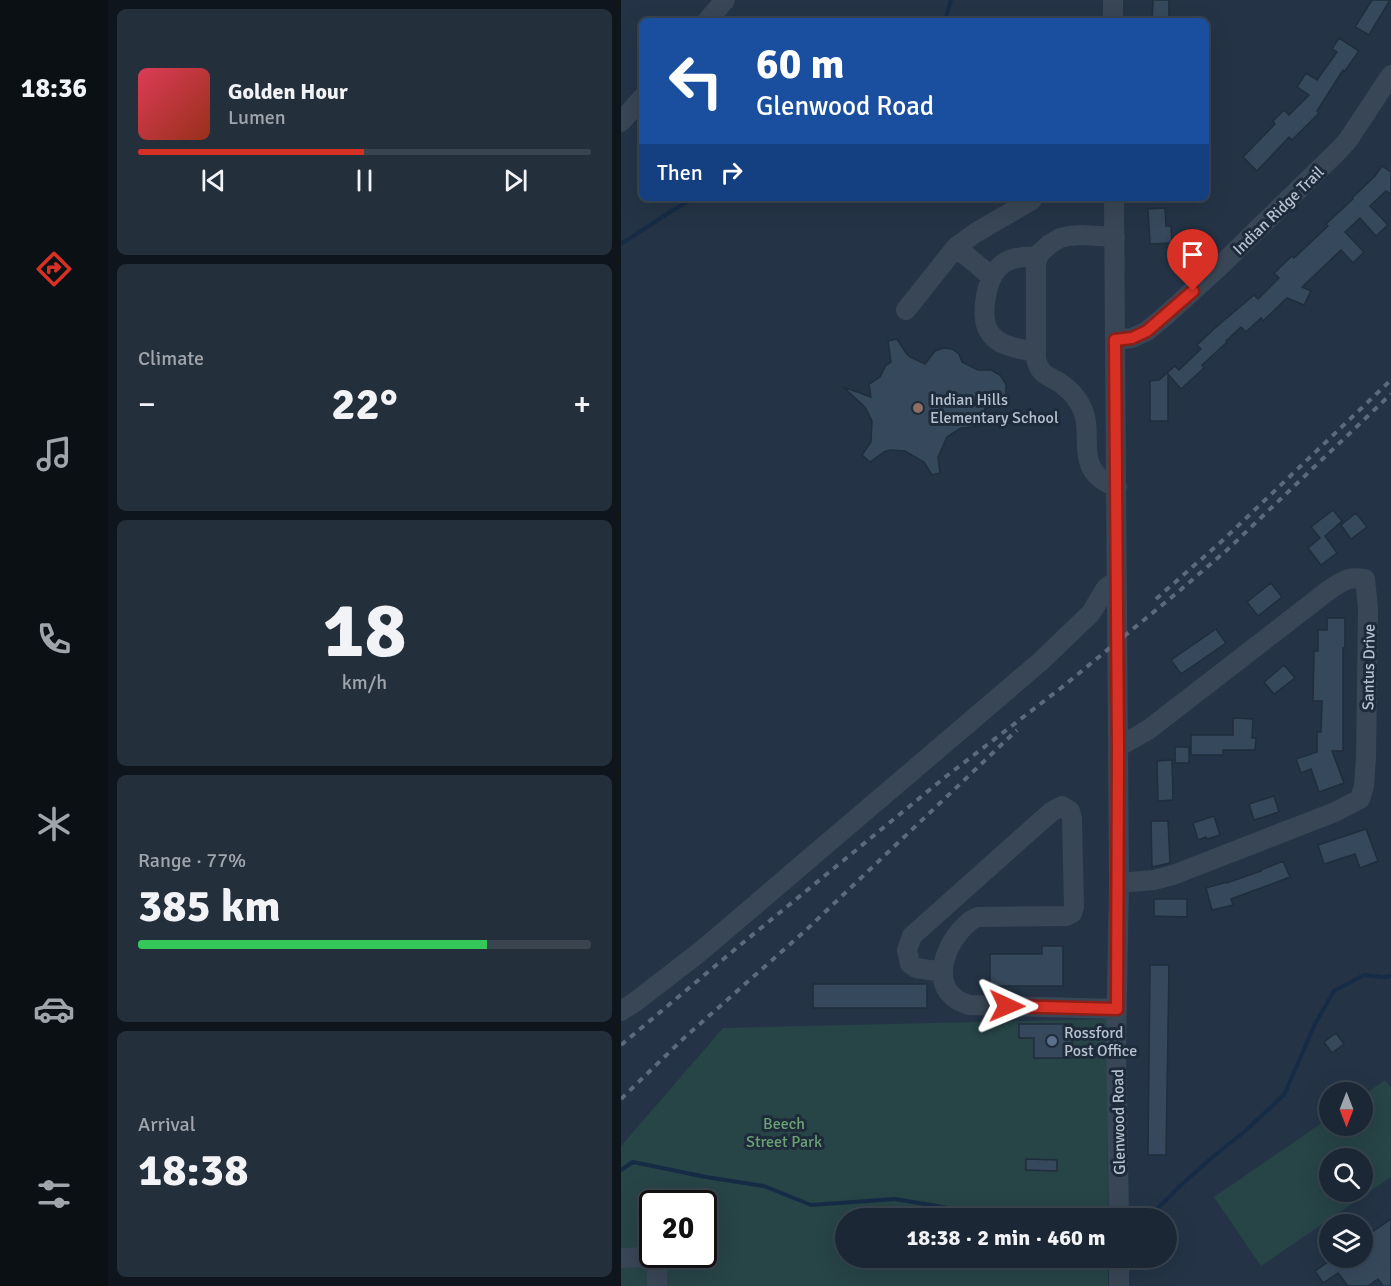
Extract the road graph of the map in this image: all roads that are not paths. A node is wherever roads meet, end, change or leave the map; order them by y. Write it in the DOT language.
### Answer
graph roads {
  1 [pos="725,0"];
  2 [pos="1113,0"];
  3 [pos="710,18"];
  4 [pos="1113,18"];
  5 [pos="1391,75"];
  6 [pos="639,101"];
  7 [pos="621,122"];
  8 [pos="1030,201"];
  9 [pos="1114,201"];
  10 [pos="1115,237"];
  11 [pos="956,247"];
  12 [pos="1038,257"];
  13 [pos="992,277"];
  14 [pos="906,310"];
  15 [pos="1115,340"];
  16 [pos="1036,352"];
  17 [pos="1117,487"];
  18 [pos="1117,579"];
  19 [pos="1118,747"];
  20 [pos="1119,883"];
  21 [pos="951,901"];
  22 [pos="968,922"];
  23 [pos="943,972"];
  24 [pos="1117,1009"];
  25 [pos="621,1011"];
  26 [pos="1119,1208"];
  27 [pos="621,1258"];
  28 [pos="1119,1268"];
  29 [pos="657,1286"];
  30 [pos="1119,1286"];
  1 -- 3 [label="street"];
  2 -- 4 [label="street"];
  5 -- 15 [label="street, Indian Ridge Trail"];
  6 -- 7 [label="street"];
  8 -- 11 [label="street"];
  9 -- 10 [label="street, Glenwood Road"];
  10 -- 12 [label="street"];
  10 -- 15 [label="street, Glenwood Road"];
  11 -- 13 [label="street"];
  11 -- 14 [label="street"];
  12 -- 13 [label="street"];
  12 -- 16 [label="street"];
  13 -- 16 [label="street"];
  15 -- 17 [label="street, Glenwood Road"];
  16 -- 17 [label="street"];
  17 -- 18 [label="street, Glenwood Road"];
  18 -- 19 [label="street, Glenwood Road"];
  18 -- 25 [label="street"];
  19 -- 20 [label="street, Glenwood Road"];
  19 -- 20 [label="street, Santus Drive"];
  20 -- 24 [label="street, Glenwood Road"];
  21 -- 22 [label="street"];
  21 -- 22 [label="street"];
  21 -- 23 [label="street"];
  22 -- 23 [label="street"];
  23 -- 24 [label="street"];
  24 -- 26 [label="street, Glenwood Road"];
  27 -- 29 [label="street"];
  28 -- 30 [label="street"];
}
